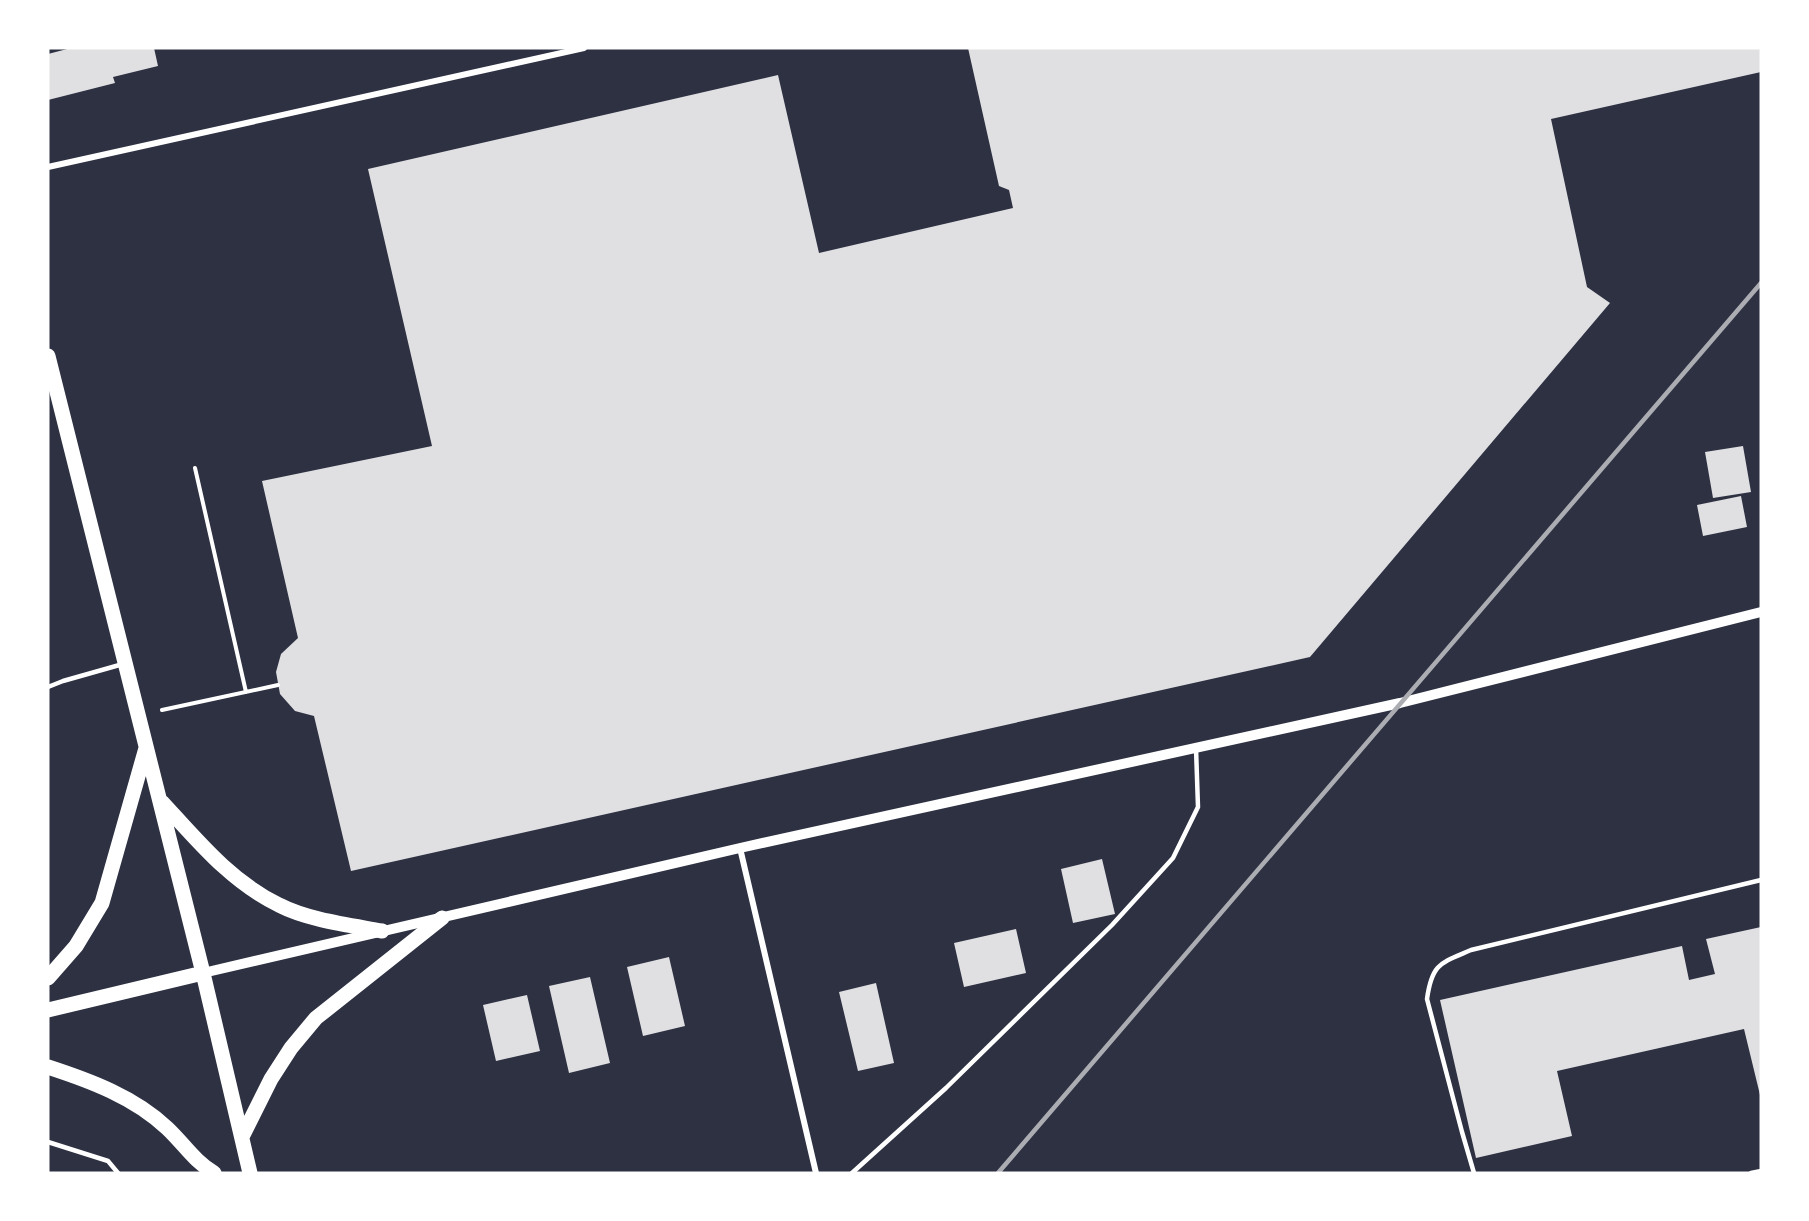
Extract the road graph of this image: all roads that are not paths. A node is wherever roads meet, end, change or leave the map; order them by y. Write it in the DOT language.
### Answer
graph roads {
  1 [pos="584,48"];
  2 [pos="48,167"];
  3 [pos="48,356"];
  4 [pos="53,401"];
  5 [pos="1761,612"];
  6 [pos="125,664"];
  7 [pos="48,687"];
  8 [pos="146,748"];
  9 [pos="1197,748"];
  10 [pos="159,798"];
  11 [pos="740,848"];
  12 [pos="1761,880"];
  13 [pos="442,918"];
  14 [pos="382,932"];
  15 [pos="203,973"];
  16 [pos="48,978"];
  17 [pos="48,1010"];
  18 [pos="48,1067"];
  19 [pos="242,1137"];
  20 [pos="48,1142"];
  21 [pos="1761,1171"];
  22 [pos="118,1173"];
  23 [pos="214,1173"];
  24 [pos="250,1173"];
  25 [pos="816,1173"];
  26 [pos="852,1173"];
  27 [pos="1474,1173"];
  28 [pos="1751,1173"];
  1 -- 2 [label="street"];
  3 -- 4 [label="main road"];
  4 -- 6 [label="main road"];
  5 -- 9 [label="street"];
  6 -- 7 [label="lane"];
  6 -- 8 [label="main road"];
  8 -- 10 [label="main road"];
  8 -- 16 [label="main road"];
  9 -- 11 [label="street"];
  9 -- 26 [label="lane"];
  10 -- 14 [label="main road"];
  10 -- 15 [label="main road"];
  11 -- 13 [label="street"];
  11 -- 25 [label="street"];
  12 -- 27 [label="lane"];
  13 -- 14 [label="street"];
  13 -- 19 [label="main road"];
  14 -- 15 [label="street"];
  15 -- 17 [label="main road"];
  15 -- 19 [label="main road"];
  18 -- 23 [label="main road"];
  19 -- 24 [label="main road"];
  20 -- 22 [label="lane"];
  21 -- 28 [label="lane"];
}
